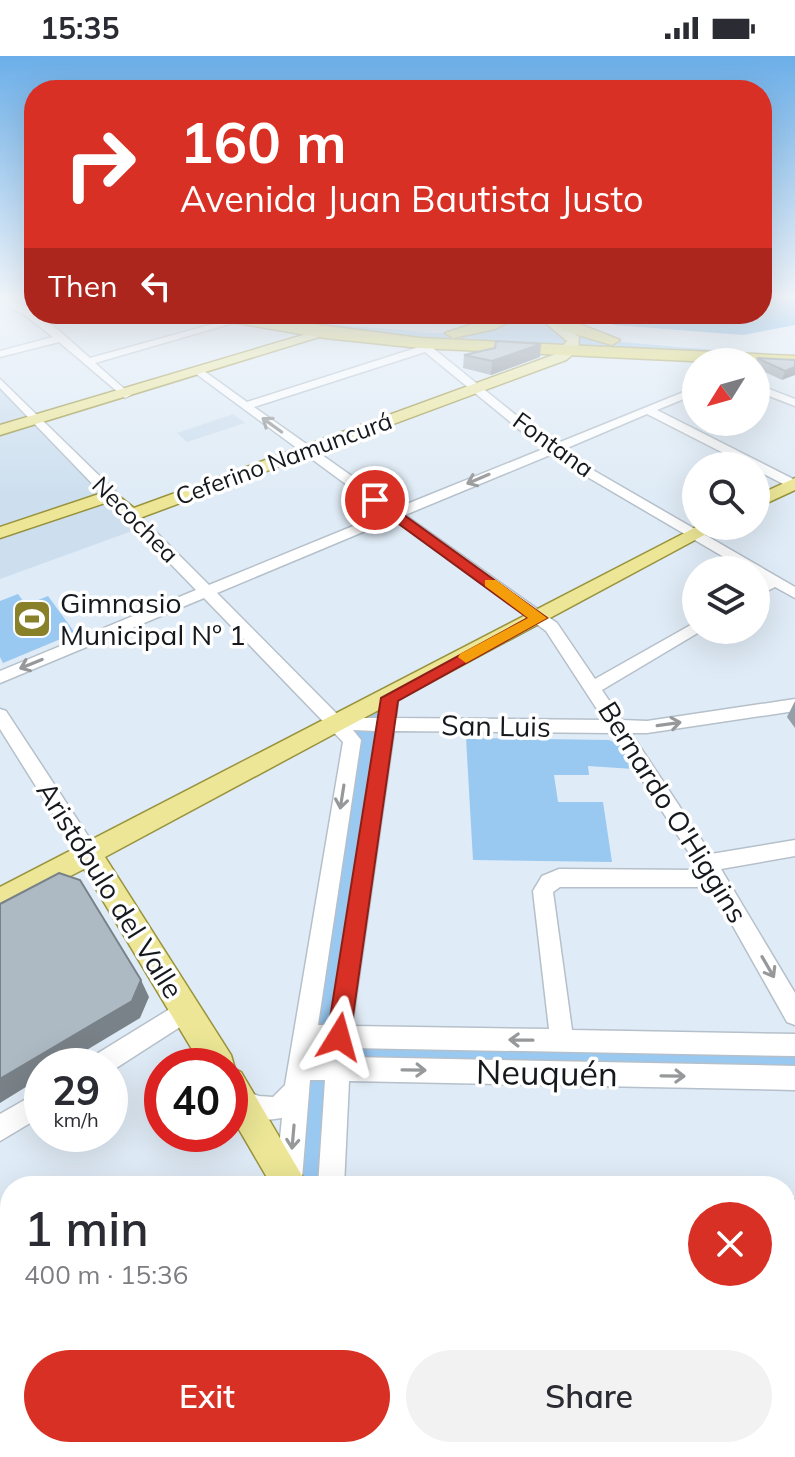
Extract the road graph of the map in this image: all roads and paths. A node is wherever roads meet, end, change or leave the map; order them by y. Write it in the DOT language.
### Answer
graph roads {
  1 [pos="89,363"];
  2 [pos="230,363"];
  3 [pos="374,363"];
  4 [pos="450,363"];
  5 [pos="545,363"];
  6 [pos="200,373"];
  7 [pos="0,382"];
  8 [pos="479,388"];
  9 [pos="770,393"];
  10 [pos="125,395"];
  11 [pos="682,396"];
  12 [pos="795,403"];
  13 [pos="245,406"];
  14 [pos="647,410"];
  15 [pos="36,419"];
  16 [pos="0,430"];
  17 [pos="550,449"];
  18 [pos="306,451"];
  19 [pos="794,484"];
  20 [pos="111,495"];
  21 [pos="770,496"];
  22 [pos="395,514"];
  23 [pos="131,515"];
  24 [pos="682,518"];
  25 [pos="0,533"];
  26 [pos="685,540"];
  27 [pos="717,540"];
  28 [pos="738,556"];
  29 [pos="207,592"];
  30 [pos="539,618"];
  31 [pos="682,635"];
  32 [pos="0,677"];
  33 [pos="594,687"];
  34 [pos="390,698"];
  35 [pos="795,705"];
  36 [pos="0,715"];
  37 [pos="339,724"];
  38 [pos="386,724"];
  39 [pos="621,728"];
  40 [pos="795,848"];
  41 [pos="89,854"];
  42 [pos="712,871"];
  43 [pos="0,900"];
  44 [pos="186,1010"];
  45 [pos="795,1014"];
  46 [pos="304,1036"];
  47 [pos="339,1037"];
  48 [pos="562,1041"];
  49 [pos="795,1045"];
  50 [pos="126,1048"];
  51 [pos="209,1048"];
  52 [pos="336,1069"];
  53 [pos="795,1078"];
  54 [pos="298,1079"];
  55 [pos="248,1102"];
  56 [pos="24,1113"];
  57 [pos="248,1113"];
  58 [pos="0,1128"];
  59 [pos="285,1176"];
  60 [pos="291,1176"];
  61 [pos="331,1176"];
  1 -- 10 [label="street"];
  2 -- 6 [label="main road"];
  3 -- 13 [label="street"];
  4 -- 8 [label="street, Fontana"];
  5 -- 8 [label="main road, Ceferino Namuncurá"];
  6 -- 10 [label="main road"];
  6 -- 13 [label="street, Bernardo O'Higgins"];
  7 -- 15 [label="street, Necochea"];
  8 -- 17 [label="street, Fontana"];
  8 -- 18 [label="main road, Ceferino Namuncurá"];
  9 -- 12 [label="street"];
  10 -- 15 [label="main road"];
  11 -- 14 [label="street"];
  18 -- 13 [label="street, Bernardo O'Higgins, one-way"];
  14 -- 17 [label="street"];
  14 -- 19 [label="street"];
  15 -- 16 [label="main road"];
  15 -- 20 [label="street, Necochea"];
  17 -- 22 [label="street, one-way"];
  17 -- 24 [label="street, Fontana"];
  18 -- 22 [label="street, Bernardo O'Higgins"];
  18 -- 23 [label="main road, Ceferino Namuncurá"];
  19 -- 21 [label="main road"];
  20 -- 23 [label="main road, Necochea"];
  20 -- 25 [label="main road"];
  22 -- 29 [label="street"];
  22 -- 30 [label="street, Bernardo O'Higgins"];
  23 -- 29 [label="street, Necochea"];
  26 -- 30 [label="main road"];
  27 -- 28 [label="street, Fontana"];
  29 -- 32 [label="street, one-way"];
  29 -- 37 [label="street, Necochea"];
  30 -- 33 [label="street, Bernardo O'Higgins"];
  30 -- 34 [label="main road"];
  31 -- 33 [label="street"];
  33 -- 39 [label="street, Bernardo O'Higgins"];
  34 -- 37 [label="main road"];
  34 -- 38 [label="street"];
  39 -- 35 [label="street, San Luis, one-way"];
  36 -- 41 [label="street, Aristóbulo del Valle"];
  37 -- 38 [label="street, San Luis"];
  37 -- 41 [label="main road"];
  37 -- 46 [label="street, one-way"];
  38 -- 39 [label="street, San Luis"];
  38 -- 47 [label="street"];
  39 -- 42 [label="street, Bernardo O'Higgins"];
  40 -- 42 [label="street"];
  41 -- 43 [label="main road"];
  41 -- 44 [label="main road, Aristóbulo del Valle"];
  42 -- 45 [label="street, Bernardo O'Higgins, one-way"];
  42 -- 48 [label="street"];
  44 -- 50 [label="street"];
  44 -- 51 [label="main road, Aristóbulo del Valle"];
  46 -- 47 [label="street, Neuquén"];
  46 -- 54 [label="street"];
  48 -- 47 [label="street, Neuquén, one-way"];
  47 -- 52 [label="street"];
  48 -- 49 [label="street, Neuquén"];
  52 -- 53 [label="street, Neuquén, one-way"];
  52 -- 54 [label="street, Neuquén"];
  52 -- 61 [label="street"];
  54 -- 55 [label="street"];
  54 -- 60 [label="street, one-way"];
  56 -- 58 [label="street"];
  57 -- 59 [label="main road"];
}
